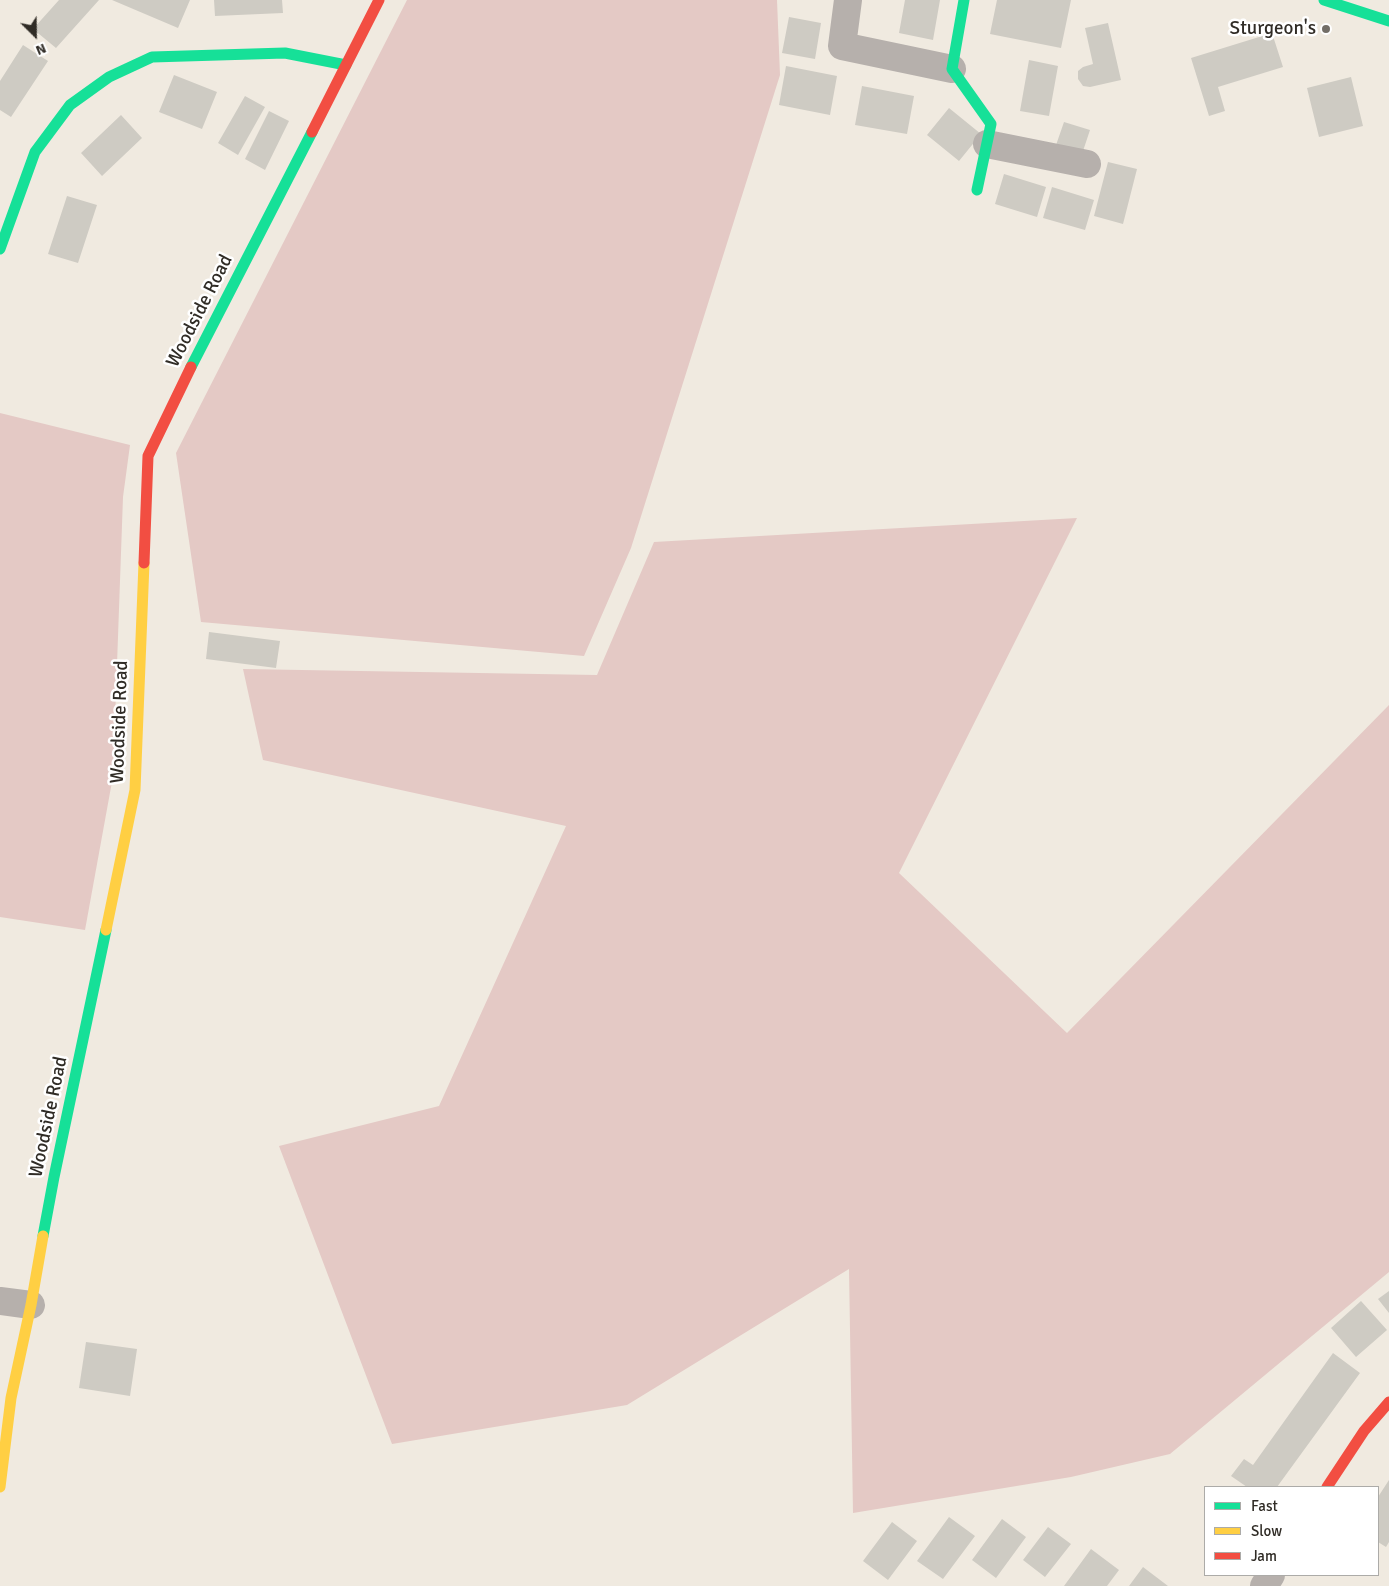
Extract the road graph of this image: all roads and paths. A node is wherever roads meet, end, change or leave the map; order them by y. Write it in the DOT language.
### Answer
graph roads {
  1 [pos="379,0"];
  2 [pos="848,0"];
  3 [pos="964,0"];
  4 [pos="1324,0"];
  5 [pos="1389,21"];
  6 [pos="346,65"];
  7 [pos="952,68"];
  8 [pos="987,144"];
  9 [pos="1087,164"];
  10 [pos="977,190"];
  11 [pos="0,249"];
  12 [pos="0,1300"];
  13 [pos="31,1305"];
  14 [pos="1389,1402"];
  15 [pos="1328,1486"];
  16 [pos="0,1487"];
  1 -- 6 [label="street, Woodside Road"];
  2 -- 7 [label="street"];
  3 -- 7 [label="street"];
  4 -- 5 [label="street"];
  6 -- 11 [label="street"];
  6 -- 13 [label="street, Woodside Road"];
  7 -- 8 [label="street"];
  8 -- 9 [label="street"];
  8 -- 10 [label="street"];
  12 -- 13 [label="street"];
  13 -- 16 [label="street, Woodside Road"];
  14 -- 15 [label="street"];
}
